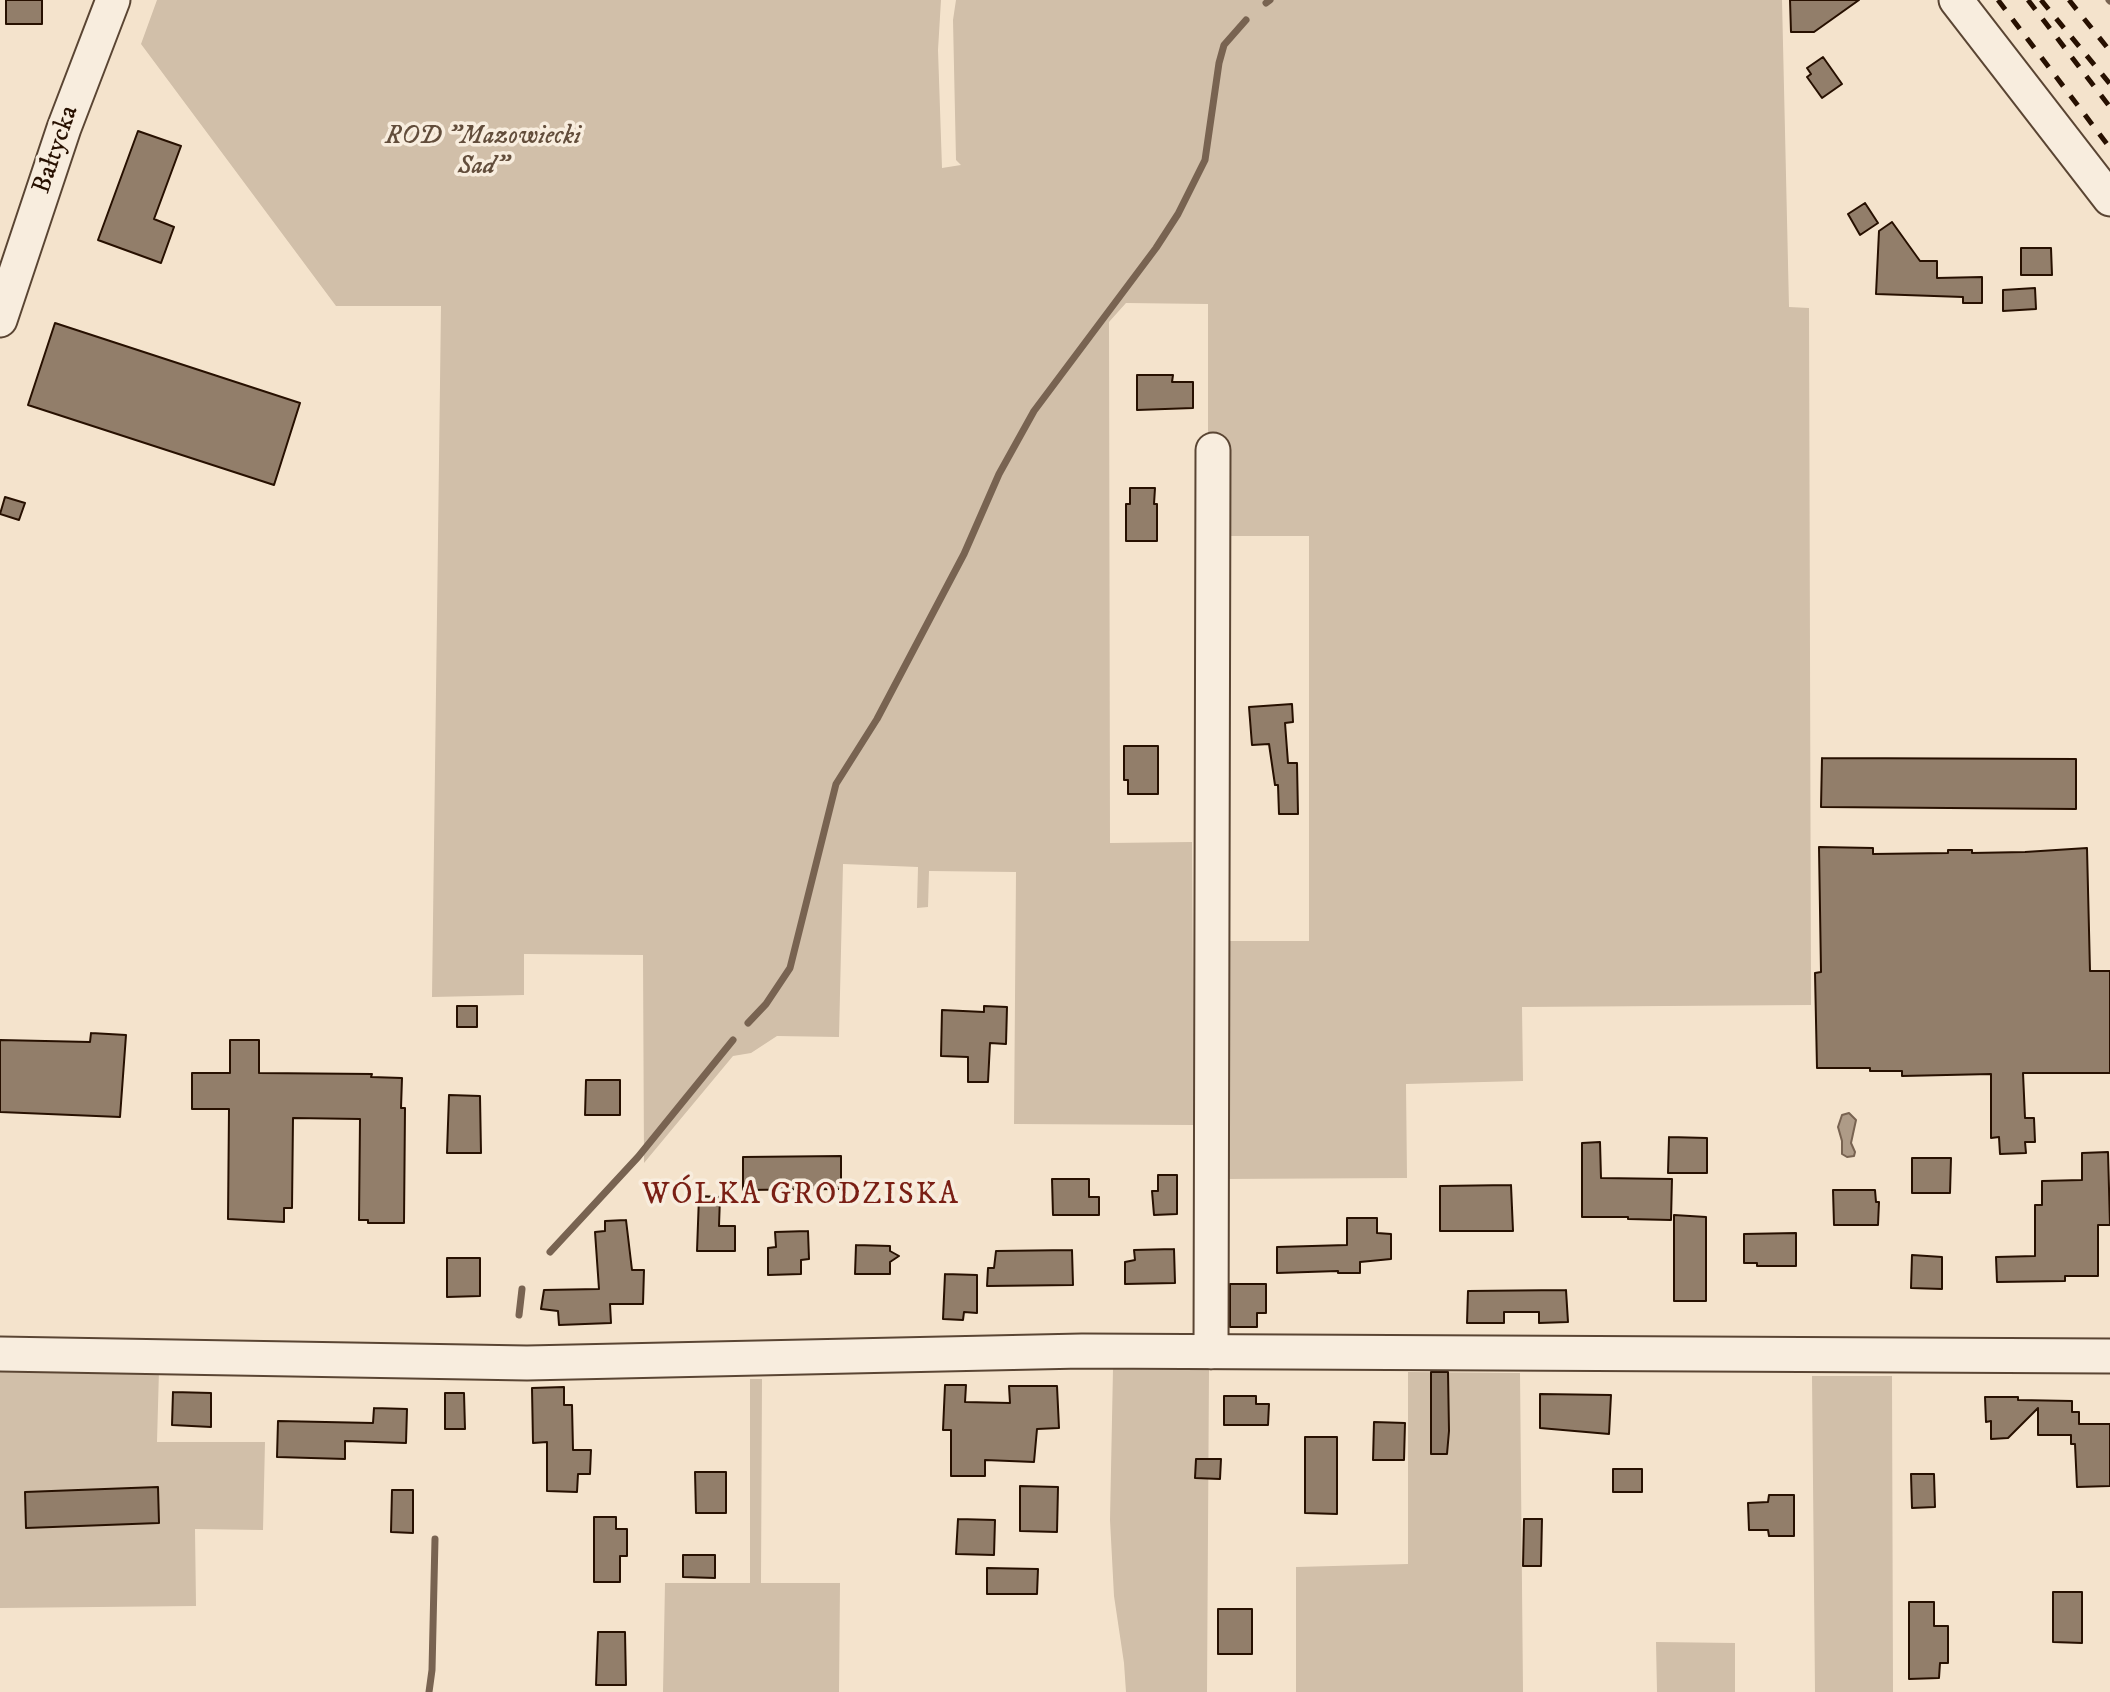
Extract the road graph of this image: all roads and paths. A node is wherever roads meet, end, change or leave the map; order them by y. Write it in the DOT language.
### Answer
graph roads {
  1 [pos="113,0"];
  2 [pos="1956,0"];
  3 [pos="2110,199"];
  4 [pos="3,311"];
  5 [pos="1213,450"];
  6 [pos="1211,1352"];
  7 [pos="0,1354"];
  8 [pos="2110,1356"];
  1 -- 4 [label="street, Bałtycka"];
  2 -- 3 [label="street"];
  5 -- 6 [label="street"];
  6 -- 7 [label="street"];
  6 -- 8 [label="street"];
}
